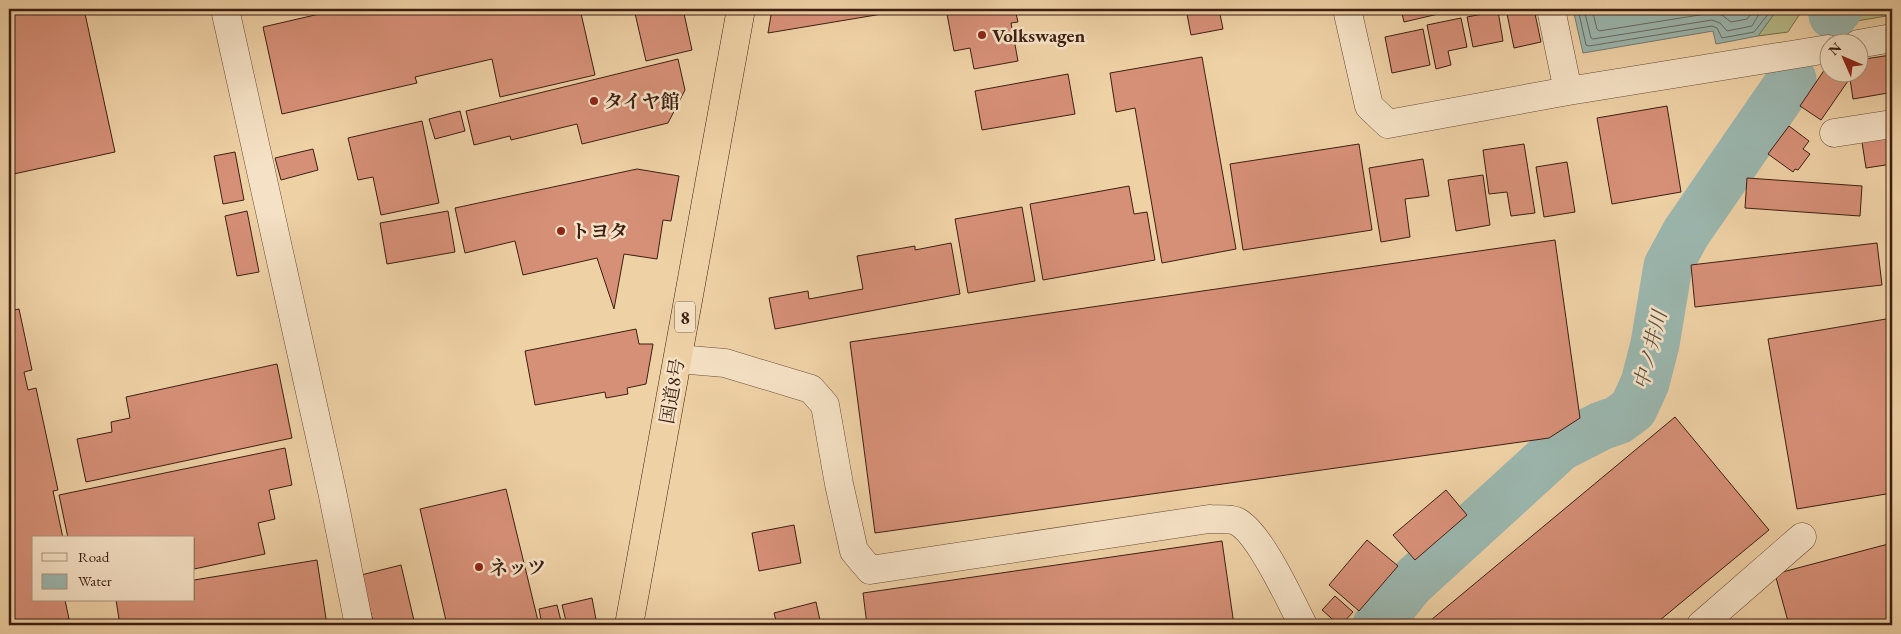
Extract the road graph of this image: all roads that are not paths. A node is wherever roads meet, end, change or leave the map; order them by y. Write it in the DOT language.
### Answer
graph roads {
  1 [pos="224,9"];
  2 [pos="741,9"];
  3 [pos="1347,9"];
  4 [pos="1551,9"];
  5 [pos="1892,38"];
  6 [pos="1868,42"];
  7 [pos="1818,51"];
  8 [pos="1568,91"];
  9 [pos="1892,124"];
  10 [pos="1834,134"];
  11 [pos="678,359"];
  12 [pos="1802,537"];
  13 [pos="359,625"];
  14 [pos="629,625"];
  15 [pos="1303,625"];
  16 [pos="1701,625"];
  1 -- 13 [label="street"];
  2 -- 11 [label="highway, 国道8号 / 8"];
  3 -- 8 [label="street"];
  4 -- 8 [label="street"];
  5 -- 6 [label="street"];
  7 -- 8 [label="street"];
  9 -- 10 [label="street"];
  11 -- 14 [label="highway, 国道8号 / 8"];
  11 -- 15 [label="street"];
  12 -- 16 [label="street"];
}
